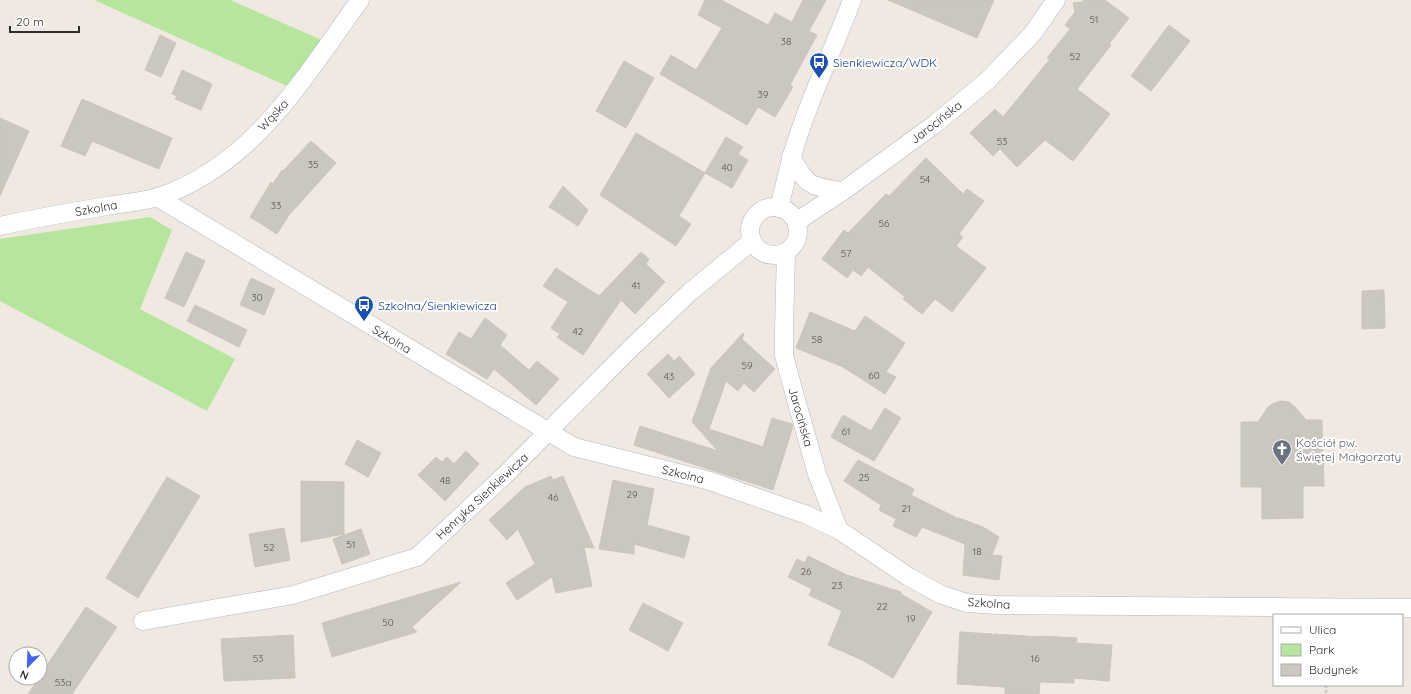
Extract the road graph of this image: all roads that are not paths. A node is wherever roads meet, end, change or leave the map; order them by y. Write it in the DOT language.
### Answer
graph roads {
  1 [pos="360,0"];
  2 [pos="852,0"];
  3 [pos="1056,0"];
  4 [pos="791,156"];
  5 [pos="843,191"];
  6 [pos="157,197"];
  7 [pos="779,208"];
  8 [pos="796,222"];
  9 [pos="0,226"];
  10 [pos="752,241"];
  11 [pos="786,252"];
  12 [pos="549,433"];
  13 [pos="839,530"];
  14 [pos="1411,608"];
  15 [pos="143,621"];
  1 -- 6 [label="street, Wąska"];
  2 -- 4 [label="street"];
  3 -- 5 [label="street, Jarocińska"];
  4 -- 5 [label="street"];
  4 -- 7 [label="street"];
  5 -- 8 [label="street, Jarocińska"];
  6 -- 9 [label="street, Szkolna"];
  6 -- 12 [label="street, Szkolna"];
  7 -- 8 [label="street"];
  7 -- 10 [label="street"];
  8 -- 11 [label="street"];
  10 -- 11 [label="street"];
  10 -- 12 [label="street, Henryka Sienkiewicza"];
  11 -- 13 [label="street, Jarocińska"];
  12 -- 13 [label="street, Szkolna"];
  12 -- 15 [label="street, Henryka Sienkiewicza"];
  13 -- 14 [label="street, Szkolna"];
}
